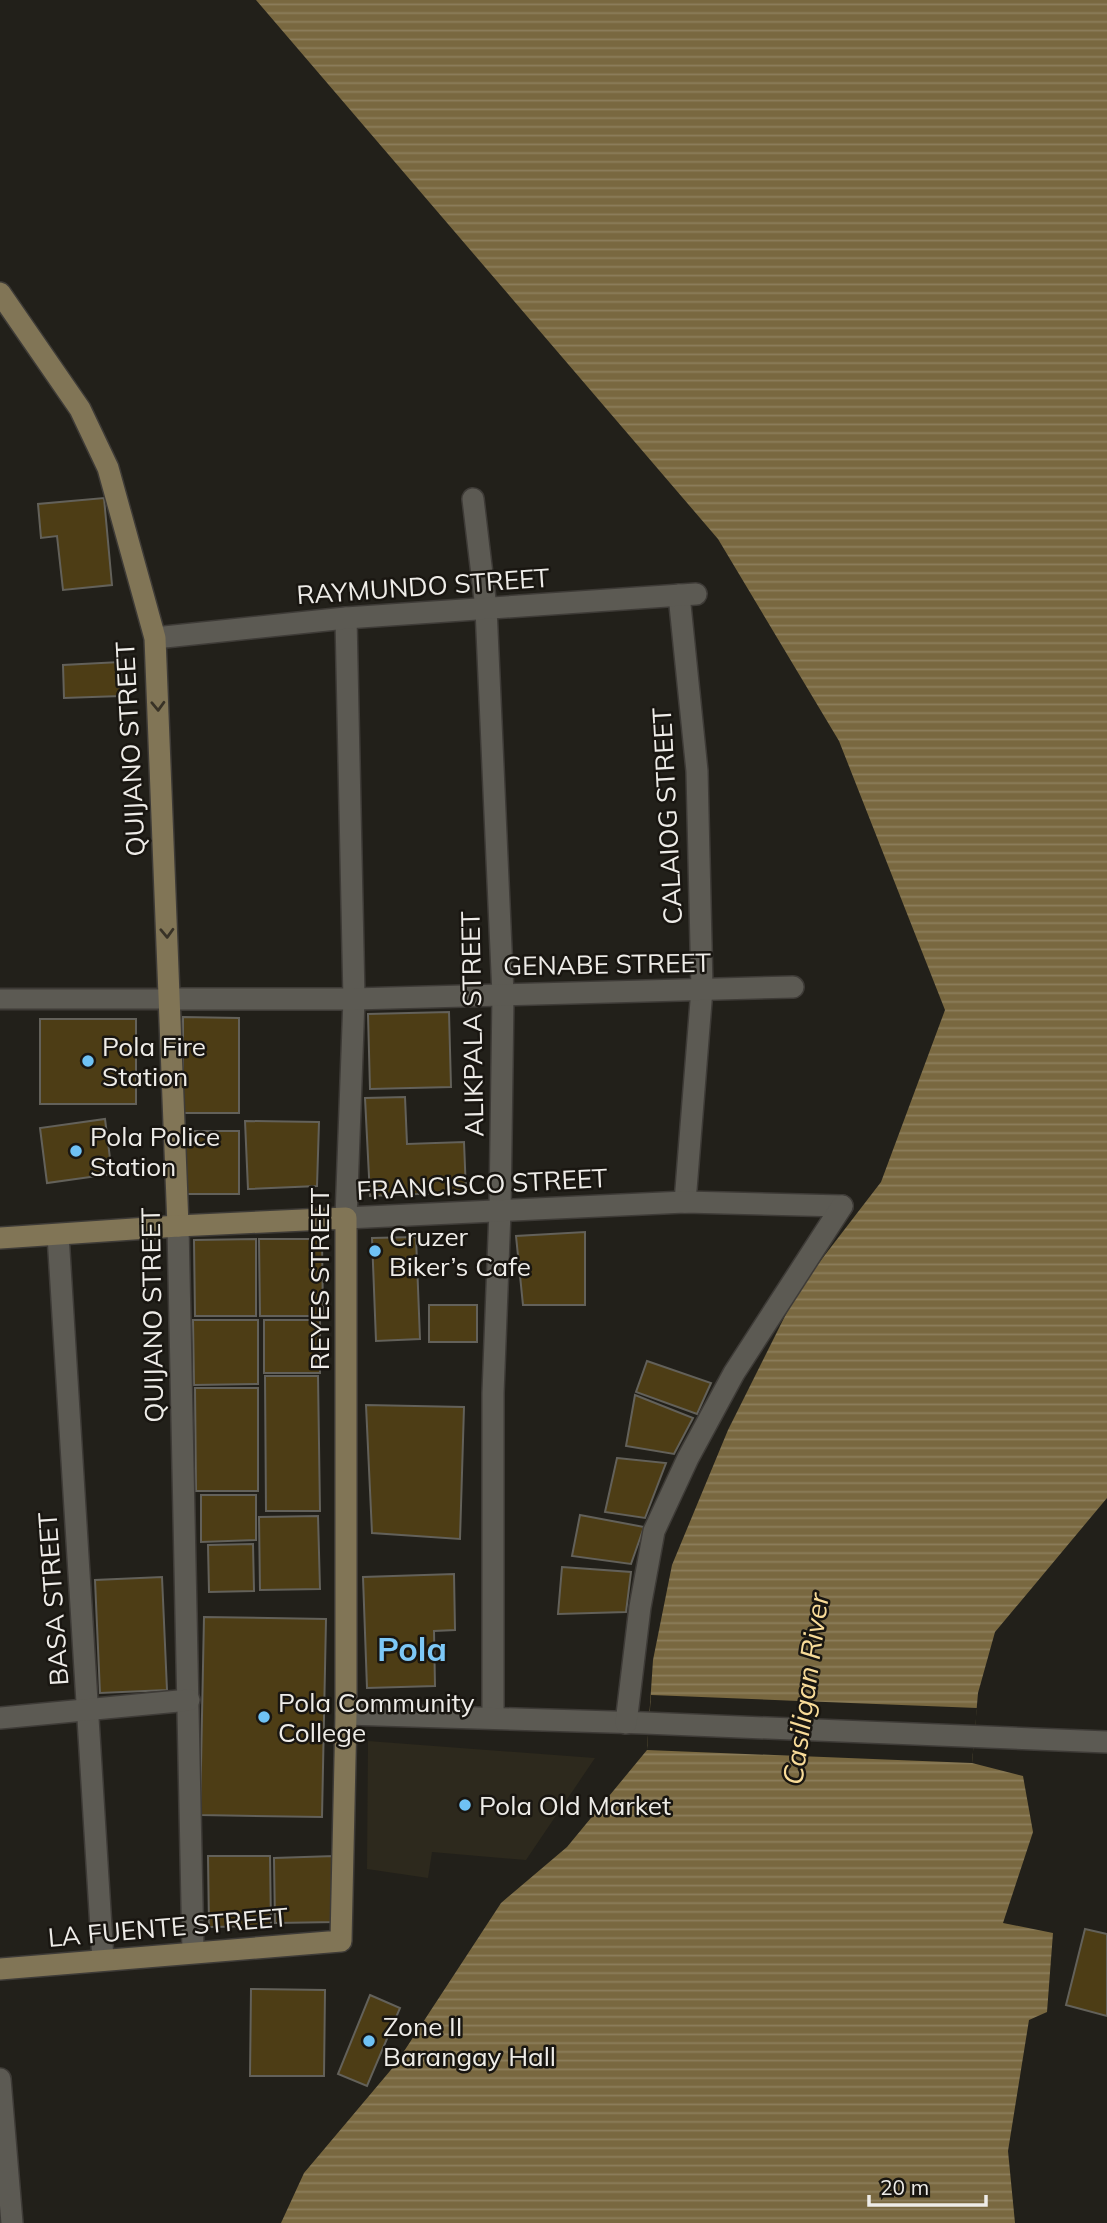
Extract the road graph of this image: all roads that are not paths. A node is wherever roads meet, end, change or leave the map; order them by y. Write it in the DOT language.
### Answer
graph roads {
  1 [pos="0,294"];
  2 [pos="473,499"];
  3 [pos="687,594"];
  4 [pos="486,608"];
  5 [pos="346,618"];
  6 [pos="155,638"];
  7 [pos="793,988"];
  8 [pos="702,989"];
  9 [pos="503,995"];
  10 [pos="0,999"];
  11 [pos="170,999"];
  12 [pos="354,999"];
  13 [pos="685,1202"];
  14 [pos="500,1211"];
  15 [pos="346,1218"];
  16 [pos="178,1226"];
  17 [pos="58,1235"];
  18 [pos="0,1238"];
  19 [pos="189,1700"];
  20 [pos="88,1710"];
  21 [pos="346,1714"];
  22 [pos="492,1717"];
  23 [pos="0,1718"];
  24 [pos="636,1723"];
  25 [pos="1107,1742"];
  26 [pos="341,1941"];
  27 [pos="193,1952"];
  28 [pos="103,1960"];
  29 [pos="0,1969"];
  30 [pos="0,2079"];
  31 [pos="4,2179"];
  32 [pos="12,2223"];
  1 -- 6 [label="main road, QUIJANO STREET"];
  2 -- 4 [label="street, ALIKPALA STREET"];
  3 -- 4 [label="street, RAYMUNDO STREET"];
  3 -- 8 [label="street, CALAIOG STREET"];
  4 -- 5 [label="street, RAYMUNDO STREET"];
  4 -- 9 [label="street, ALIKPALA STREET"];
  5 -- 6 [label="street, RAYMUNDO STREET"];
  5 -- 12 [label="street, REYES STREET"];
  6 -- 11 [label="main road, QUIJANO STREET, one-way"];
  7 -- 8 [label="street, GENABE STREET"];
  8 -- 9 [label="street, GENABE STREET"];
  8 -- 13 [label="street, CALAIOG STREET"];
  9 -- 12 [label="street, GENABE STREET"];
  9 -- 14 [label="street, ALIKPALA STREET"];
  10 -- 11 [label="lane"];
  11 -- 12 [label="street, GENABE STREET"];
  11 -- 16 [label="main road, QUIJANO STREET"];
  12 -- 15 [label="street, REYES STREET"];
  13 -- 14 [label="street, FRANCISCO STREET"];
  13 -- 24 [label="street, FRANCISCO STREET"];
  14 -- 15 [label="street, FRANCISCO STREET"];
  14 -- 22 [label="street, ALIKPALA STREET"];
  15 -- 16 [label="main road, FRANCISCO STREET"];
  15 -- 21 [label="main road, REYES STREET"];
  16 -- 17 [label="main road, FRANCISCO STREET"];
  16 -- 19 [label="street, QUIJANO STREET"];
  17 -- 18 [label="main road, FRANCISCO STREET"];
  17 -- 20 [label="street, BASA STREET"];
  19 -- 20 [label="street"];
  19 -- 27 [label="street, QUIJANO STREET"];
  20 -- 23 [label="street"];
  20 -- 28 [label="street, BASA STREET"];
  21 -- 22 [label="street"];
  21 -- 26 [label="main road, REYES STREET"];
  22 -- 24 [label="street"];
  24 -- 25 [label="street"];
  26 -- 27 [label="main road, LA FUENTE STREET"];
  27 -- 28 [label="main road, LA FUENTE STREET"];
  28 -- 29 [label="main road, LA FUENTE STREET"];
  30 -- 31 [label="street"];
  31 -- 32 [label="street"];
}
